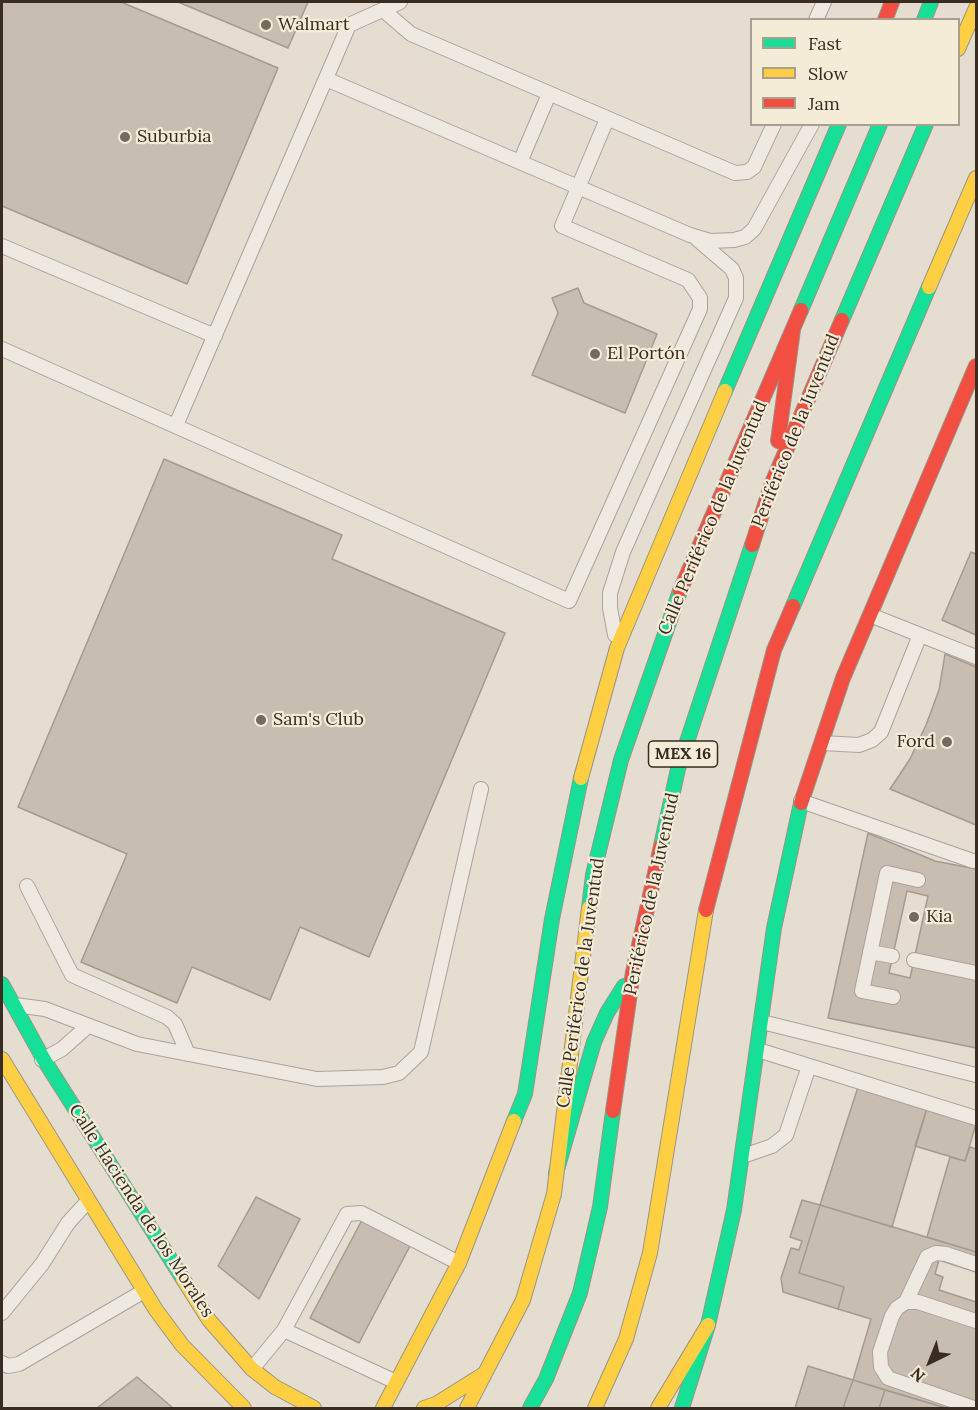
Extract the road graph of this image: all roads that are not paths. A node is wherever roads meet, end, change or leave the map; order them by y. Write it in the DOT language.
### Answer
graph roads {
  1 [pos="400,2"];
  2 [pos="824,2"];
  3 [pos="892,2"];
  4 [pos="931,2"];
  5 [pos="976,8"];
  6 [pos="383,10"];
  7 [pos="817,18"];
  8 [pos="886,18"];
  9 [pos="925,18"];
  10 [pos="960,44"];
  11 [pos="326,80"];
  12 [pos="549,94"];
  13 [pos="608,119"];
  14 [pos="773,126"];
  15 [pos="811,126"];
  16 [pos="838,126"];
  17 [pos="879,126"];
  18 [pos="925,126"];
  19 [pos="520,162"];
  20 [pos="976,178"];
  21 [pos="579,187"];
  22 [pos="690,235"];
  23 [pos="2,246"];
  24 [pos="779,261"];
  25 [pos="816,278"];
  26 [pos="794,330"];
  27 [pos="215,336"];
  28 [pos="2,349"];
  29 [pos="976,366"];
  30 [pos="176,425"];
  31 [pos="772,483"];
  32 [pos="870,615"];
  33 [pos="920,635"];
  34 [pos="617,648"];
  35 [pos="976,657"];
  36 [pos="822,743"];
  37 [pos="482,789"];
  38 [pos="801,801"];
  39 [pos="973,861"];
  40 [pos="918,880"];
  41 [pos="27,886"];
  42 [pos="870,952"];
  43 [pos="892,956"];
  44 [pos="914,960"];
  45 [pos="633,972"];
  46 [pos="976,972"];
  47 [pos="2,984"];
  48 [pos="893,997"];
  49 [pos="6,1005"];
  50 [pos="762,1022"];
  51 [pos="88,1026"];
  52 [pos="758,1050"];
  53 [pos="189,1054"];
  54 [pos="2,1059"];
  55 [pos="44,1060"];
  56 [pos="809,1066"];
  57 [pos="976,1075"];
  58 [pos="10,1076"];
  59 [pos="976,1118"];
  60 [pos="743,1156"];
  61 [pos="556,1173"];
  62 [pos="88,1201"];
  63 [pos="459,1263"];
  64 [pos="976,1264"];
  65 [pos="144,1291"];
  66 [pos="906,1302"];
  67 [pos="2,1313"];
  68 [pos="209,1320"];
  69 [pos="976,1321"];
  70 [pos="708,1325"];
  71 [pos="284,1330"];
  72 [pos="182,1345"];
  73 [pos="2,1363"];
  74 [pos="252,1369"];
  75 [pos="488,1371"];
  76 [pos="396,1382"];
  77 [pos="429,1407"];
  78 [pos="243,1408"];
  79 [pos="314,1408"];
  80 [pos="383,1408"];
  81 [pos="467,1408"];
  82 [pos="530,1408"];
  83 [pos="595,1408"];
  84 [pos="658,1408"];
  85 [pos="681,1408"];
  86 [pos="974,1408"];
  1 -- 6 [label="lane"];
  2 -- 7 [label="lane"];
  3 -- 8 [label="main road"];
  4 -- 9 [label="main road"];
  5 -- 10 [label="main road"];
  6 -- 11 [label="lane"];
  6 -- 12 [label="lane"];
  11 -- 19 [label="lane"];
  11 -- 27 [label="lane"];
  12 -- 13 [label="lane"];
  12 -- 19 [label="lane"];
  13 -- 14 [label="lane"];
  13 -- 21 [label="lane"];
  15 -- 22 [label="lane"];
  16 -- 24 [label="main road"];
  17 -- 25 [label="main road, Calle Periférico de la Juventud"];
  18 -- 31 [label="main road, Periférico de la Juventud / MEX 16"];
  19 -- 21 [label="lane"];
  20 -- 83 [label="main road, MEX 16"];
  21 -- 22 [label="lane"];
  21 -- 30 [label="lane"];
  22 -- 34 [label="lane"];
  23 -- 27 [label="lane"];
  24 -- 25 [label="main road"];
  24 -- 34 [label="main road"];
  25 -- 26 [label="main road, Calle Periférico de la Juventud"];
  26 -- 31 [label="main road"];
  26 -- 61 [label="main road, Calle Periférico de la Juventud"];
  27 -- 30 [label="lane"];
  28 -- 30 [label="lane"];
  29 -- 32 [label="main road"];
  31 -- 45 [label="main road, Periférico de la Juventud / MEX 16"];
  32 -- 33 [label="lane"];
  32 -- 36 [label="main road"];
  33 -- 35 [label="lane"];
  33 -- 36 [label="lane"];
  34 -- 63 [label="main road"];
  36 -- 38 [label="main road"];
  37 -- 53 [label="lane"];
  38 -- 39 [label="lane"];
  38 -- 50 [label="main road"];
  40 -- 42 [label="lane"];
  41 -- 53 [label="lane"];
  42 -- 43 [label="lane"];
  42 -- 48 [label="lane"];
  44 -- 46 [label="lane"];
  45 -- 61 [label="main road"];
  45 -- 82 [label="main road, Periférico de la Juventud / MEX 16"];
  47 -- 49 [label="main road, Calle Hacienda de los Morales"];
  49 -- 51 [label="lane"];
  49 -- 55 [label="main road, Calle Hacienda de los Morales"];
  50 -- 52 [label="main road"];
  50 -- 57 [label="lane"];
  51 -- 53 [label="lane"];
  51 -- 55 [label="lane"];
  52 -- 56 [label="lane"];
  52 -- 60 [label="main road"];
  54 -- 58 [label="main road, Calle Hacienda de los Morales"];
  55 -- 58 [label="lane"];
  55 -- 68 [label="main road, Calle Hacienda de los Morales"];
  56 -- 59 [label="lane"];
  56 -- 60 [label="lane"];
  58 -- 62 [label="main road, Calle Hacienda de los Morales"];
  60 -- 70 [label="main road"];
  61 -- 75 [label="main road, Calle Periférico de la Juventud"];
  62 -- 65 [label="main road, Calle Hacienda de los Morales"];
  62 -- 67 [label="lane"];
  63 -- 71 [label="lane"];
  63 -- 76 [label="main road"];
  64 -- 66 [label="lane"];
  65 -- 72 [label="main road, Calle Hacienda de los Morales"];
  65 -- 73 [label="lane"];
  66 -- 69 [label="lane"];
  66 -- 86 [label="lane"];
  68 -- 72 [label="main road"];
  68 -- 74 [label="main road, Calle Hacienda de los Morales"];
  70 -- 84 [label="main road"];
  70 -- 85 [label="main road"];
  71 -- 74 [label="lane"];
  71 -- 76 [label="lane"];
  72 -- 78 [label="main road, Calle Hacienda de los Morales"];
  74 -- 79 [label="main road, Calle Hacienda de los Morales"];
  75 -- 77 [label="main road"];
  75 -- 81 [label="main road, Calle Periférico de la Juventud"];
  76 -- 80 [label="main road"];
}
